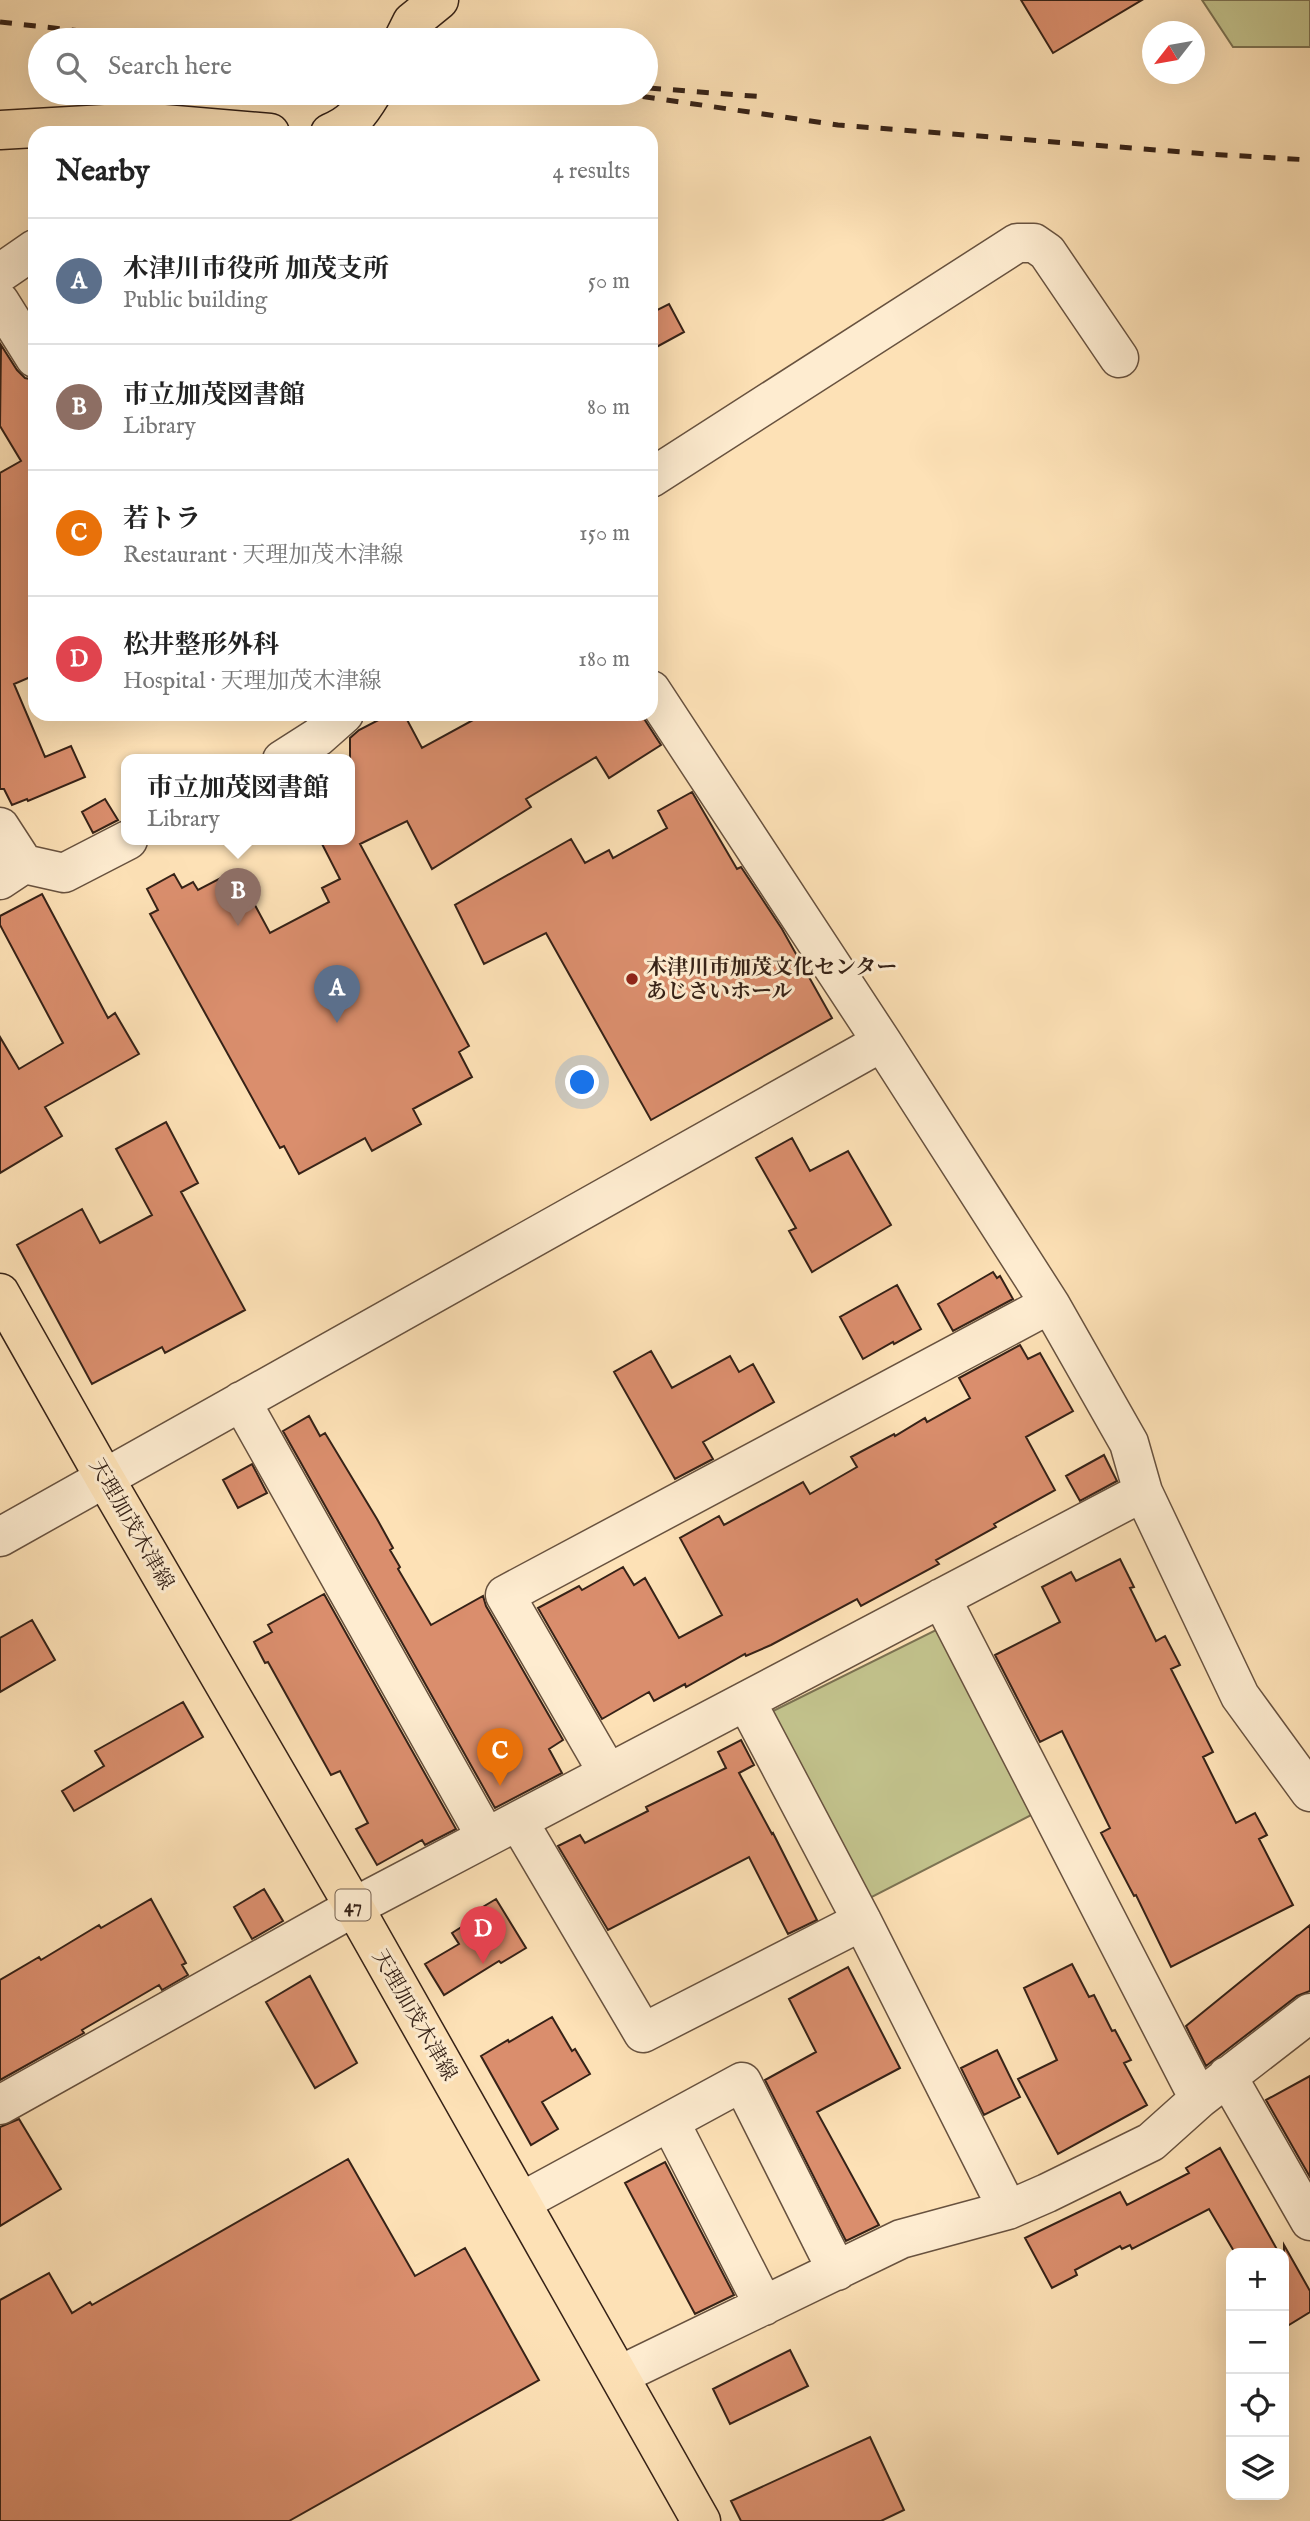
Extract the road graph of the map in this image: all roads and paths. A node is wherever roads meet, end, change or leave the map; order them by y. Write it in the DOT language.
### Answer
graph roads {
  1 [pos="365,105"];
  2 [pos="62,126"];
  3 [pos="185,126"];
  4 [pos="347,126"];
  5 [pos="28,128"];
  6 [pos="0,130"];
  7 [pos="28,254"];
  8 [pos="0,272"];
  9 [pos="0,302"];
  10 [pos="28,347"];
  11 [pos="1119,358"];
  12 [pos="658,474"];
  13 [pos="658,701"];
  14 [pos="336,721"];
  15 [pos="291,754"];
  16 [pos="0,827"];
  17 [pos="121,844"];
  18 [pos="12,872"];
  19 [pos="882,1042"];
  20 [pos="0,1293"];
  21 [pos="1050,1304"];
  22 [pos="240,1401"];
  23 [pos="104,1477"];
  24 [pos="1143,1492"];
  25 [pos="0,1537"];
  26 [pos="941,1598"];
  27 [pos="746,1701"];
  28 [pos="608,1773"];
  29 [pos="1310,1792"];
  30 [pos="502,1829"];
  31 [pos="354,1907"];
  32 [pos="862,1921"];
  33 [pos="1310,2013"];
  34 [pos="1213,2087"];
  35 [pos="0,2105"];
  36 [pos="670,2122"];
  37 [pos="521,2202"];
  38 [pos="1008,2210"];
  39 [pos="1310,2221"];
  40 [pos="836,2270"];
  41 [pos="764,2306"];
  42 [pos="620,2375"];
  43 [pos="701,2521"];
  1 -- 4 [label="main road"];
  2 -- 3 [label="main road"];
  5 -- 6 [label="main road"];
  7 -- 8 [label="street"];
  9 -- 10 [label="street"];
  11 -- 12 [label="street"];
  13 -- 19 [label="street"];
  14 -- 15 [label="street"];
  16 -- 18 [label="street"];
  17 -- 18 [label="street"];
  19 -- 21 [label="street"];
  19 -- 22 [label="street"];
  20 -- 23 [label="main road, 天理加茂木津線 / 47"];
  21 -- 24 [label="street"];
  21 -- 28 [label="street"];
  22 -- 23 [label="street"];
  22 -- 30 [label="street"];
  23 -- 25 [label="street"];
  23 -- 31 [label="main road, 天理加茂木津線 / 47"];
  24 -- 26 [label="street"];
  24 -- 29 [label="street"];
  26 -- 27 [label="street"];
  26 -- 34 [label="street"];
  27 -- 28 [label="street"];
  27 -- 32 [label="street"];
  28 -- 30 [label="street"];
  30 -- 31 [label="street"];
  30 -- 32 [label="street"];
  31 -- 35 [label="street"];
  31 -- 37 [label="main road, 天理加茂木津線 / 47"];
  32 -- 38 [label="street"];
  33 -- 34 [label="street"];
  34 -- 38 [label="street"];
  34 -- 39 [label="street"];
  36 -- 37 [label="street"];
  36 -- 40 [label="street"];
  36 -- 41 [label="street"];
  37 -- 42 [label="main road, 天理加茂木津線 / 47"];
  38 -- 40 [label="street"];
  40 -- 41 [label="street"];
  41 -- 42 [label="street"];
  42 -- 43 [label="main road, 天理加茂木津線 / 47"];
}
